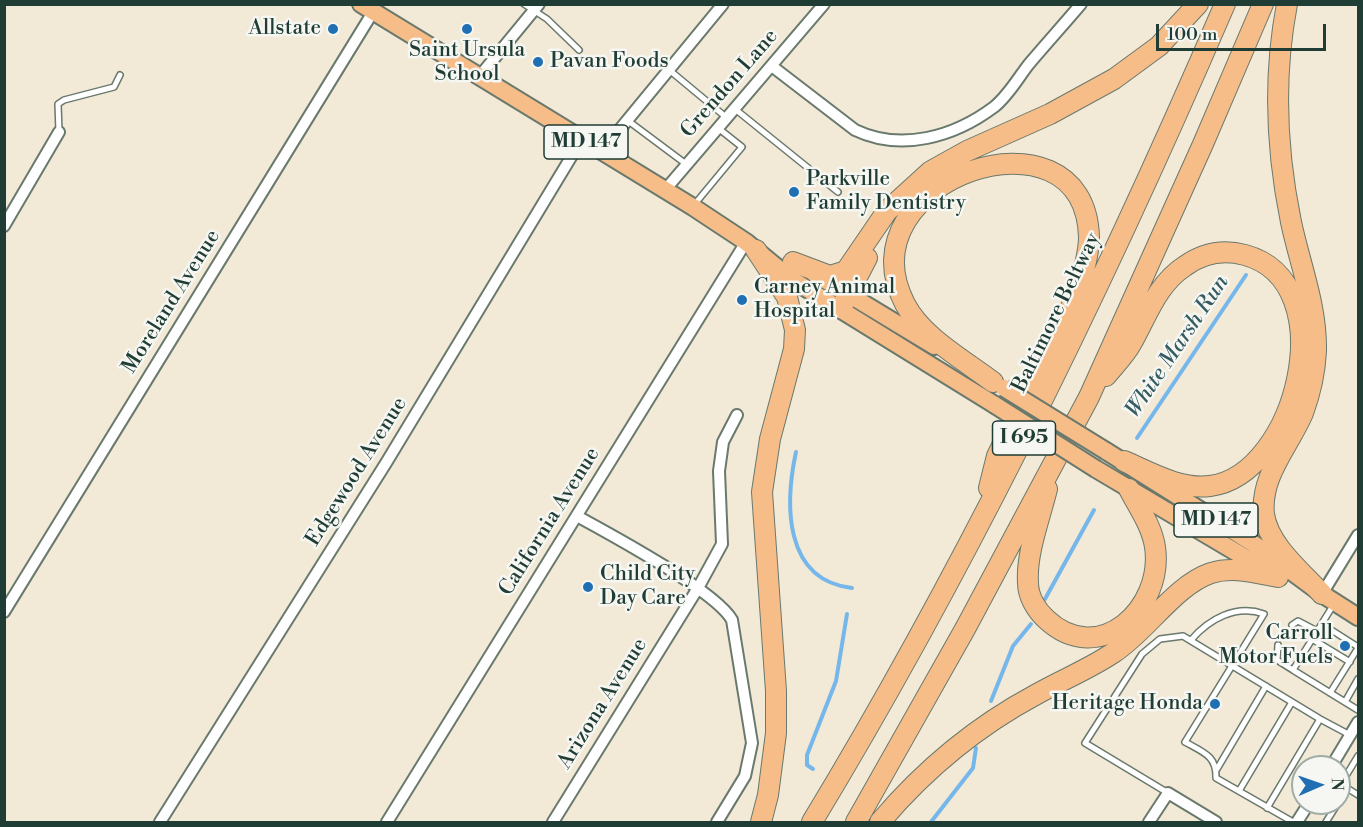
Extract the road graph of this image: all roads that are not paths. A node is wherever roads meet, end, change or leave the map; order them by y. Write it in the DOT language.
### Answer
graph roads {
  1 [pos="524,4"];
  2 [pos="723,4"];
  3 [pos="824,4"];
  4 [pos="1081,4"];
  5 [pos="1198,4"];
  6 [pos="1225,4"];
  7 [pos="1263,4"];
  8 [pos="1287,4"];
  9 [pos="367,8"];
  10 [pos="537,8"];
  11 [pos="579,50"];
  12 [pos="773,67"];
  13 [pos="668,69"];
  14 [pos="120,75"];
  15 [pos="479,77"];
  16 [pos="735,109"];
  17 [pos="727,118"];
  18 [pos="627,120"];
  19 [pos="718,128"];
  20 [pos="59,132"];
  21 [pos="582,139"];
  22 [pos="602,151"];
  23 [pos="686,164"];
  24 [pos="665,190"];
  25 [pos="838,192"];
  26 [pos="896,202"];
  27 [pos="693,207"];
  28 [pos="4,226"];
  29 [pos="751,246"];
  30 [pos="793,262"];
  31 [pos="845,301"];
  32 [pos="999,385"];
  33 [pos="1089,397"];
  34 [pos="737,415"];
  35 [pos="1055,459"];
  36 [pos="1124,461"];
  37 [pos="1129,489"];
  38 [pos="577,516"];
  39 [pos="982,519"];
  40 [pos="1359,535"];
  41 [pos="1278,577"];
  42 [pos="698,588"];
  43 [pos="1329,598"];
  44 [pos="4,612"];
  45 [pos="1359,617"];
  46 [pos="1292,624"];
  47 [pos="1322,624"];
  48 [pos="1317,631"];
  49 [pos="1312,639"];
  50 [pos="1191,640"];
  51 [pos="1278,645"];
  52 [pos="1359,647"];
  53 [pos="1350,662"];
  54 [pos="1234,666"];
  55 [pos="1293,670"];
  56 [pos="1359,679"];
  57 [pos="1266,686"];
  58 [pos="1330,693"];
  59 [pos="1292,702"];
  60 [pos="1345,702"];
  61 [pos="1359,710"];
  62 [pos="1320,719"];
  63 [pos="1359,722"];
  64 [pos="1350,735"];
  65 [pos="1338,755"];
  66 [pos="1216,770"];
  67 [pos="1239,791"];
  68 [pos="1168,793"];
  69 [pos="1267,808"];
  70 [pos="160,822"];
  71 [pos="387,822"];
  72 [pos="553,822"];
  73 [pos="717,822"];
  74 [pos="761,822"];
  75 [pos="812,822"];
  76 [pos="856,822"];
  77 [pos="880,822"];
  78 [pos="1149,822"];
  79 [pos="1216,822"];
  80 [pos="1295,822"];
  1 -- 10 [label="lane"];
  2 -- 13 [label="street"];
  3 -- 12 [label="street, Grendon Lane"];
  4 -- 12 [label="street"];
  5 -- 26 [label="highway"];
  6 -- 39 [label="highway, Baltimore Beltway / I 695"];
  7 -- 33 [label="highway, I 695"];
  8 -- 43 [label="highway"];
  9 -- 15 [label="main road, MD 147"];
  9 -- 44 [label="street, Moreland Avenue"];
  10 -- 11 [label="lane"];
  10 -- 15 [label="street"];
  12 -- 16 [label="street, Grendon Lane"];
  13 -- 17 [label="lane"];
  13 -- 18 [label="street"];
  14 -- 20 [label="lane"];
  15 -- 21 [label="main road, MD 147"];
  16 -- 17 [label="street, Grendon Lane"];
  16 -- 25 [label="lane"];
  17 -- 19 [label="street, Grendon Lane"];
  18 -- 22 [label="street"];
  18 -- 23 [label="lane"];
  19 -- 23 [label="street, Grendon Lane"];
  19 -- 27 [label="lane"];
  20 -- 28 [label="street"];
  21 -- 22 [label="main road, MD 147"];
  21 -- 70 [label="street, Edgewood Avenue"];
  22 -- 24 [label="main road, MD 147"];
  23 -- 24 [label="street, Grendon Lane"];
  24 -- 27 [label="main road, MD 147"];
  26 -- 30 [label="highway"];
  26 -- 31 [label="highway"];
  27 -- 29 [label="main road, MD 147"];
  29 -- 30 [label="main road, MD 147"];
  29 -- 31 [label="main road, MD 147"];
  29 -- 38 [label="street, California Avenue"];
  29 -- 74 [label="highway"];
  30 -- 31 [label="main road, MD 147"];
  31 -- 32 [label="main road, MD 147"];
  31 -- 37 [label="main road, MD 147, bridge"];
  32 -- 36 [label="main road, MD 147, bridge"];
  32 -- 39 [label="highway"];
  33 -- 35 [label="highway, I 695"];
  33 -- 36 [label="highway"];
  34 -- 42 [label="street, Arizona Avenue"];
  35 -- 37 [label="highway"];
  35 -- 76 [label="highway, I 695"];
  36 -- 43 [label="main road, MD 147"];
  37 -- 41 [label="main road, MD 147"];
  38 -- 42 [label="street"];
  38 -- 71 [label="street, California Avenue"];
  39 -- 75 [label="highway, Baltimore Beltway / I 695"];
  40 -- 43 [label="street"];
  41 -- 43 [label="main road, MD 147"];
  41 -- 77 [label="highway"];
  42 -- 72 [label="street, Arizona Avenue"];
  42 -- 73 [label="street"];
  43 -- 45 [label="main road, MD 147"];
  43 -- 47 [label="lane"];
  46 -- 48 [label="lane"];
  47 -- 48 [label="lane"];
  47 -- 52 [label="lane"];
  48 -- 49 [label="lane"];
  49 -- 53 [label="lane"];
  49 -- 55 [label="lane"];
  50 -- 54 [label="lane"];
  50 -- 54 [label="lane"];
  50 -- 68 [label="lane"];
  51 -- 55 [label="lane"];
  52 -- 53 [label="lane"];
  53 -- 58 [label="lane"];
  54 -- 57 [label="lane"];
  54 -- 66 [label="lane"];
  55 -- 58 [label="lane"];
  56 -- 60 [label="lane"];
  57 -- 59 [label="lane"];
  57 -- 66 [label="lane"];
  58 -- 60 [label="lane"];
  59 -- 62 [label="lane"];
  59 -- 67 [label="lane"];
  60 -- 61 [label="lane"];
  62 -- 64 [label="lane"];
  62 -- 69 [label="lane"];
  63 -- 64 [label="street"];
  64 -- 65 [label="street"];
  66 -- 67 [label="lane"];
  67 -- 69 [label="lane"];
  68 -- 78 [label="street"];
  68 -- 79 [label="street"];
  69 -- 80 [label="lane"];
}
